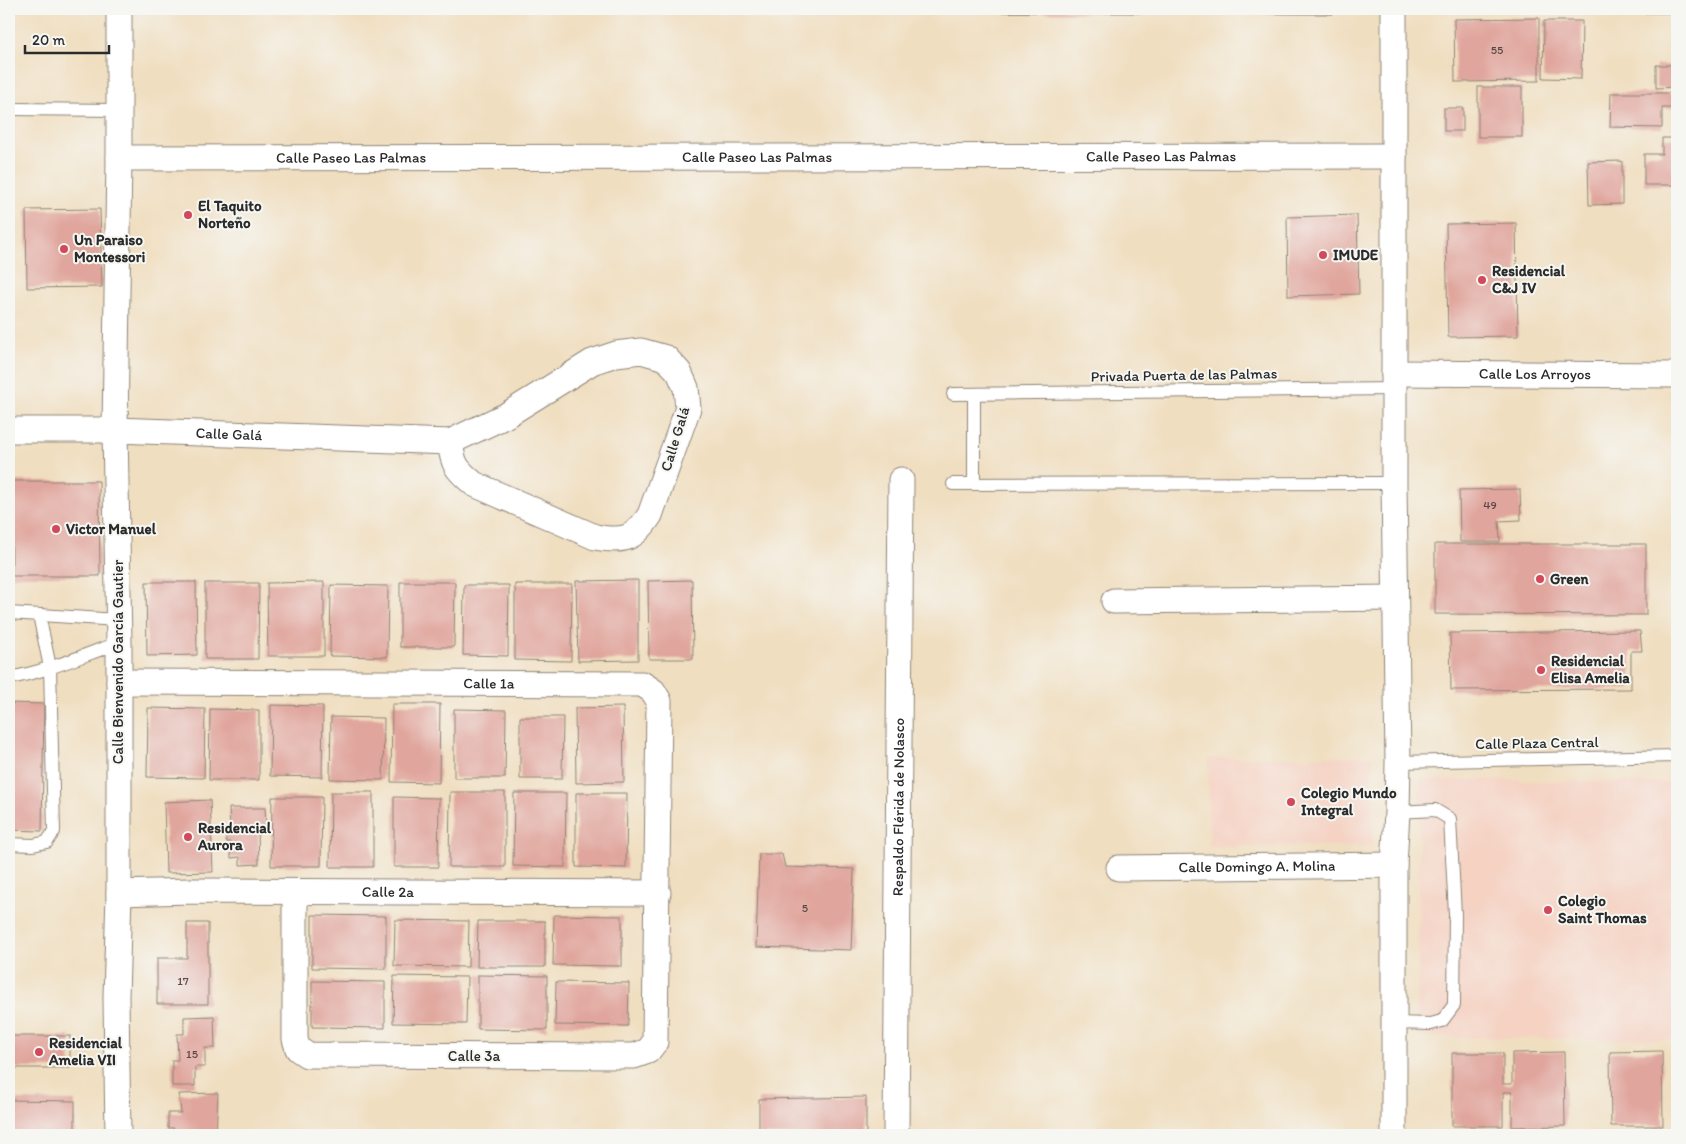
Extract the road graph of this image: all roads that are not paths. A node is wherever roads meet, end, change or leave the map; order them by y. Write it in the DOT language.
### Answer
graph roads {
  1 [pos="119,9"];
  2 [pos="1394,9"];
  3 [pos="9,109"];
  4 [pos="119,110"];
  5 [pos="1394,156"];
  6 [pos="119,158"];
  7 [pos="1677,375"];
  8 [pos="1394,381"];
  9 [pos="953,394"];
  10 [pos="974,394"];
  11 [pos="9,430"];
  12 [pos="115,430"];
  13 [pos="450,442"];
  14 [pos="900,480"];
  15 [pos="1394,483"];
  16 [pos="953,484"];
  17 [pos="974,484"];
  18 [pos="1396,598"];
  19 [pos="1114,601"];
  20 [pos="9,613"];
  21 [pos="38,615"];
  22 [pos="119,632"];
  23 [pos="50,667"];
  24 [pos="9,678"];
  25 [pos="119,682"];
  26 [pos="1677,756"];
  27 [pos="1398,762"];
  28 [pos="1397,812"];
  29 [pos="9,844"];
  30 [pos="1394,865"];
  31 [pos="1119,868"];
  32 [pos="295,892"];
  33 [pos="119,893"];
  34 [pos="658,893"];
  35 [pos="1394,1023"];
  36 [pos="118,1135"];
  37 [pos="896,1135"];
  38 [pos="1394,1135"];
  1 -- 4 [label="street, Calle Bienvenido García Gautier"];
  2 -- 5 [label="street"];
  3 -- 4 [label="lane"];
  4 -- 6 [label="street, Calle Bienvenido García Gautier"];
  5 -- 6 [label="street, Calle Paseo Las Palmas"];
  5 -- 8 [label="street"];
  6 -- 12 [label="street, Calle Bienvenido García Gautier"];
  7 -- 8 [label="street, Calle Los Arroyos"];
  8 -- 10 [label="lane, Privada Puerta de las Palmas"];
  8 -- 15 [label="street"];
  9 -- 10 [label="lane, Privada Puerta de las Palmas"];
  10 -- 17 [label="lane"];
  11 -- 12 [label="street, Calle Galá"];
  12 -- 13 [label="street, Calle Galá"];
  12 -- 22 [label="street, Calle Bienvenido García Gautier"];
  13 -- 13 [label="street, Calle Galá"];
  14 -- 37 [label="street, Respaldo Flérida de Nolasco"];
  15 -- 17 [label="lane"];
  15 -- 18 [label="street"];
  16 -- 17 [label="lane"];
  18 -- 19 [label="street"];
  18 -- 27 [label="street"];
  20 -- 21 [label="lane"];
  21 -- 22 [label="lane"];
  21 -- 23 [label="lane"];
  22 -- 23 [label="lane"];
  22 -- 25 [label="street, Calle Bienvenido García Gautier"];
  23 -- 24 [label="lane"];
  23 -- 29 [label="lane"];
  25 -- 33 [label="street, Calle Bienvenido García Gautier"];
  25 -- 34 [label="street, Calle 1a"];
  26 -- 27 [label="lane, Calle Plaza Central"];
  27 -- 28 [label="street"];
  28 -- 30 [label="street"];
  28 -- 35 [label="lane"];
  30 -- 31 [label="street, Calle Domingo A. Molina"];
  30 -- 35 [label="street"];
  32 -- 33 [label="street, Calle 2a"];
  32 -- 34 [label="street, Calle 2a"];
  32 -- 34 [label="street, Calle 3a"];
  33 -- 36 [label="street, Calle Bienvenido García Gautier"];
  35 -- 38 [label="street"];
}
